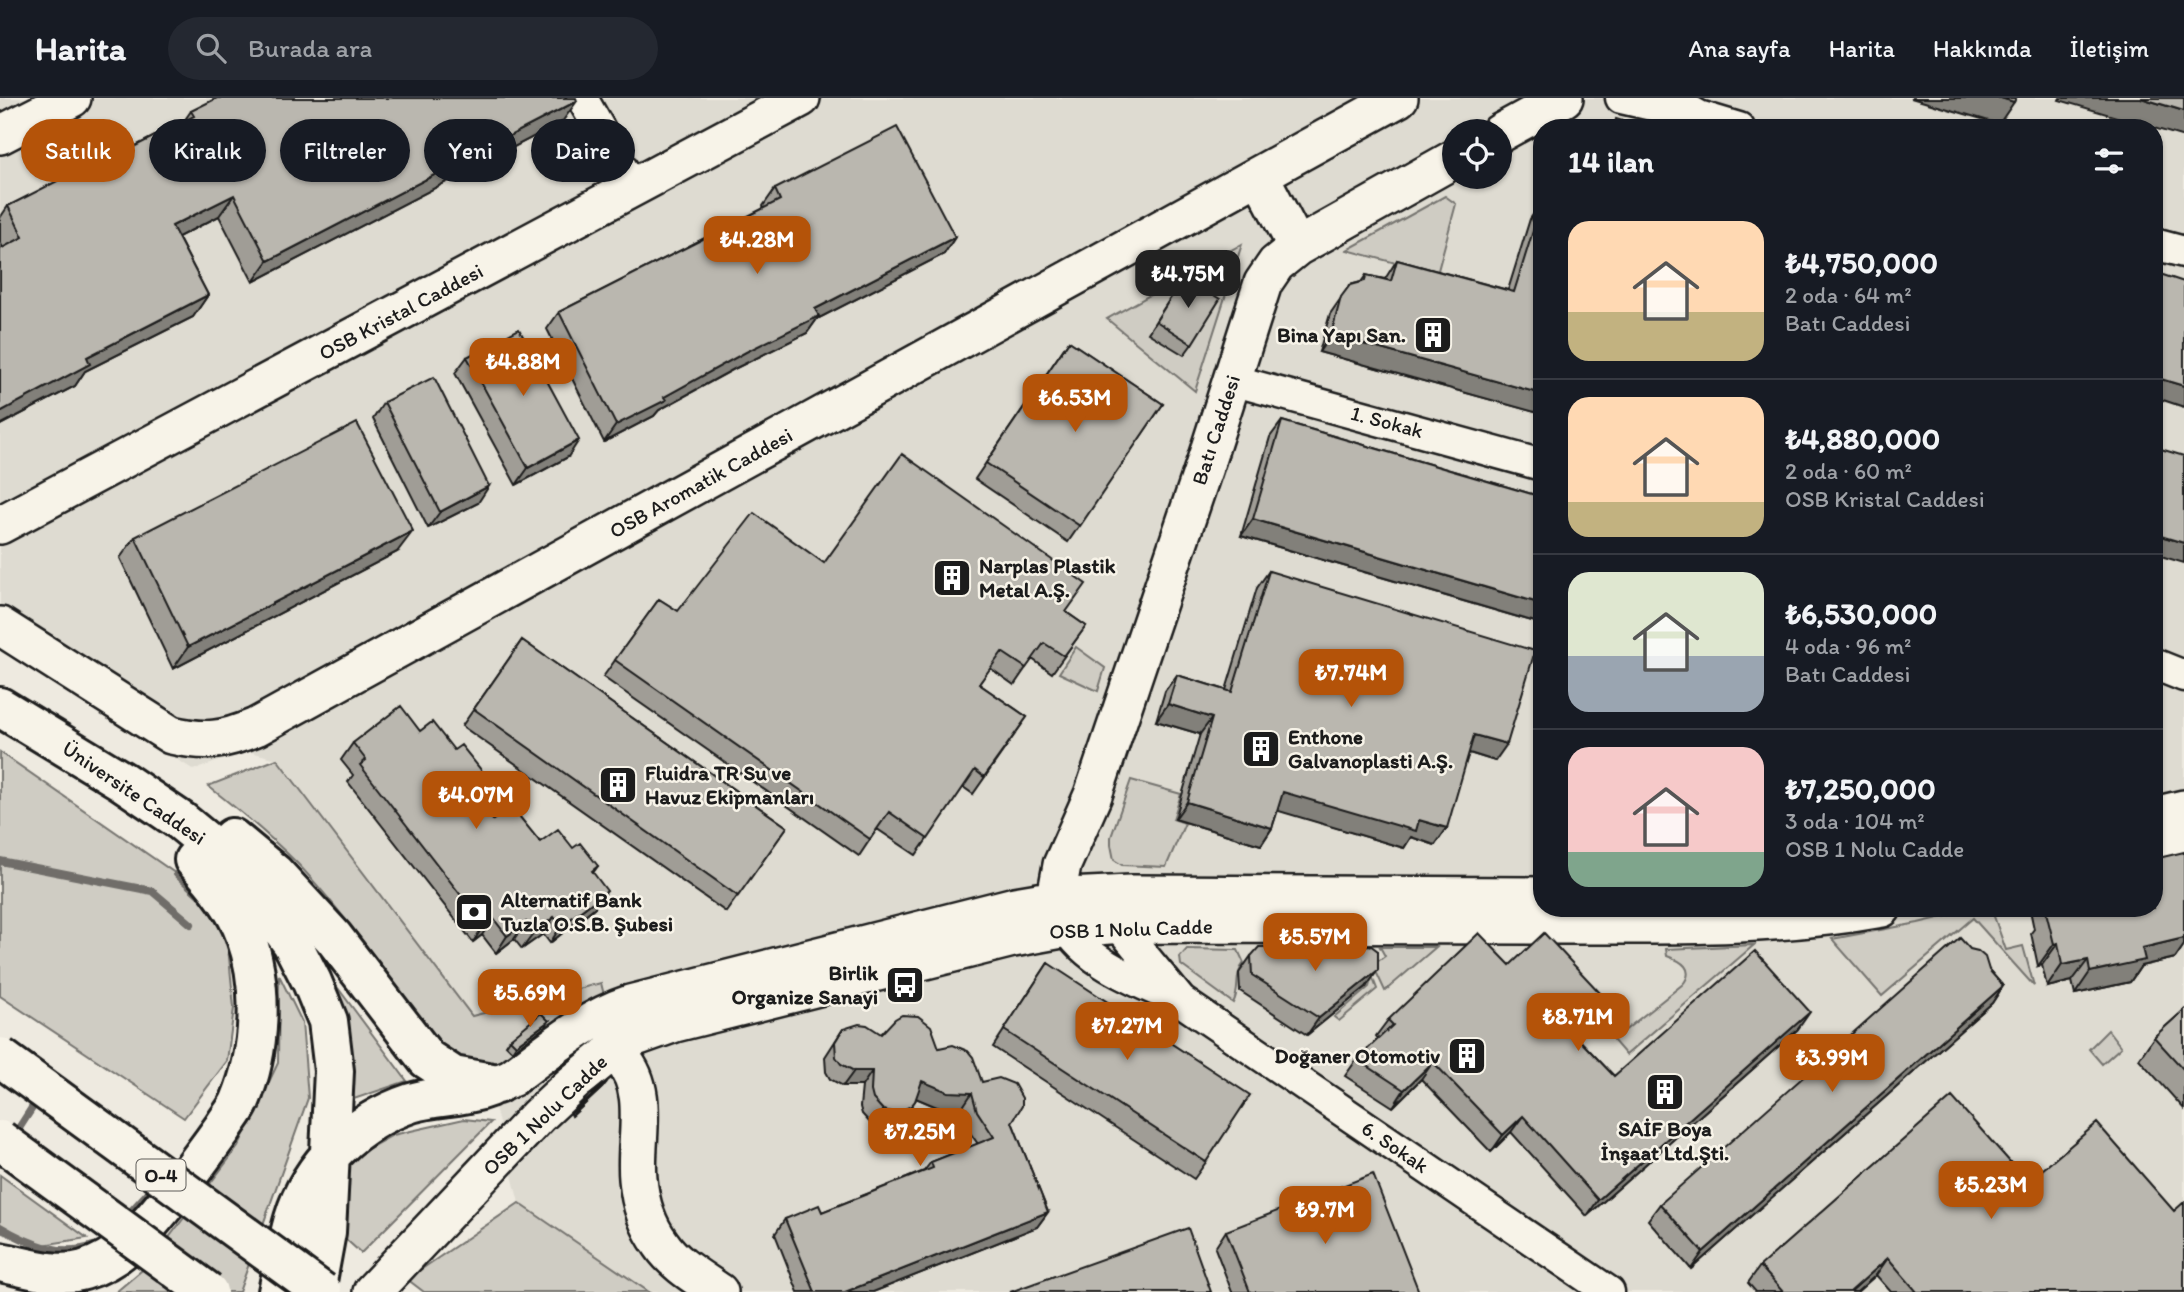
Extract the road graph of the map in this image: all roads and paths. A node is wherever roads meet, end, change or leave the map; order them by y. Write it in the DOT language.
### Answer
graph roads {
  1 [pos="72,98"];
  2 [pos="582,98"];
  3 [pos="801,98"];
  4 [pos="1399,98"];
  5 [pos="1564,98"];
  6 [pos="1621,98"];
  7 [pos="1667,98"];
  8 [pos="1699,116"];
  9 [pos="1709,119"];
  10 [pos="1512,126"];
  11 [pos="0,135"];
  12 [pos="1442,166"];
  13 [pos="1260,176"];
  14 [pos="633,188"];
  15 [pos="2163,246"];
  16 [pos="1297,247"];
  17 [pos="2184,252"];
  18 [pos="1232,380"];
  19 [pos="1533,463"];
  20 [pos="0,524"];
  21 [pos="0,626"];
  22 [pos="2163,668"];
  23 [pos="2184,676"];
  24 [pos="0,708"];
  25 [pos="122,781"];
  26 [pos="1093,795"];
  27 [pos="2184,809"];
  28 [pos="2163,814"];
  29 [pos="2184,839"];
  30 [pos="2163,844"];
  31 [pos="1533,896"];
  32 [pos="1106,909"];
  33 [pos="1062,914"];
  34 [pos="1824,917"];
  35 [pos="1181,1001"];
  36 [pos="654,1013"];
  37 [pos="606,1056"];
  38 [pos="0,1057"];
  39 [pos="497,1084"];
  40 [pos="640,1117"];
  41 [pos="0,1140"];
  42 [pos="330,1154"];
  43 [pos="0,1263"];
  44 [pos="45,1292"];
  45 [pos="208,1292"];
  46 [pos="278,1292"];
  47 [pos="315,1292"];
  48 [pos="322,1292"];
  49 [pos="372,1292"];
  50 [pos="719,1292"];
  51 [pos="1609,1292"];
  1 -- 11 [label="street"];
  2 -- 14 [label="street"];
  3 -- 14 [label="street, OSB Kristal Caddesi"];
  4 -- 13 [label="street, OSB Aromatik Caddesi"];
  5 -- 10 [label="street"];
  6 -- 8 [label="street"];
  7 -- 8 [label="street"];
  8 -- 9 [label="street"];
  12 -- 16 [label="street, Batı Caddesi"];
  13 -- 16 [label="street"];
  13 -- 21 [label="street, OSB Aromatik Caddesi"];
  14 -- 20 [label="street, OSB Kristal Caddesi"];
  15 -- 17 [label="street"];
  16 -- 18 [label="street, Batı Caddesi"];
  18 -- 19 [label="street, 1. Sokak"];
  18 -- 26 [label="street, Batı Caddesi"];
  22 -- 23 [label="street"];
  24 -- 25 [label="main road, Üniversite Caddesi"];
  25 -- 39 [label="main road"];
  25 -- 42 [label="main road, Üniversite Caddesi"];
  25 -- 43 [label="main road"];
  26 -- 32 [label="street, Batı Caddesi"];
  26 -- 33 [label="street, Batı Caddesi"];
  27 -- 28 [label="street"];
  29 -- 30 [label="street"];
  31 -- 32 [label="street, OSB 1 Nolu Cadde"];
  32 -- 33 [label="street, OSB 1 Nolu Cadde"];
  32 -- 34 [label="street, OSB 1 Nolu Cadde"];
  32 -- 35 [label="street, 6. Sokak"];
  33 -- 35 [label="street, 6. Sokak"];
  33 -- 36 [label="street, OSB 1 Nolu Cadde"];
  35 -- 51 [label="street, 6. Sokak"];
  36 -- 37 [label="street, OSB 1 Nolu Cadde"];
  36 -- 39 [label="street, OSB 1 Nolu Cadde"];
  36 -- 40 [label="street"];
  37 -- 40 [label="street"];
  37 -- 49 [label="street, OSB 1 Nolu Cadde"];
  38 -- 48 [label="main road, O-4, bridge"];
  39 -- 42 [label="main road, OSB 1 Nolu Cadde"];
  40 -- 50 [label="street"];
  41 -- 45 [label="main road, bridge"];
  42 -- 46 [label="main road, OSB 1 Nolu Cadde"];
  42 -- 47 [label="main road, Üniversite Caddesi"];
  43 -- 44 [label="main road"];
}
